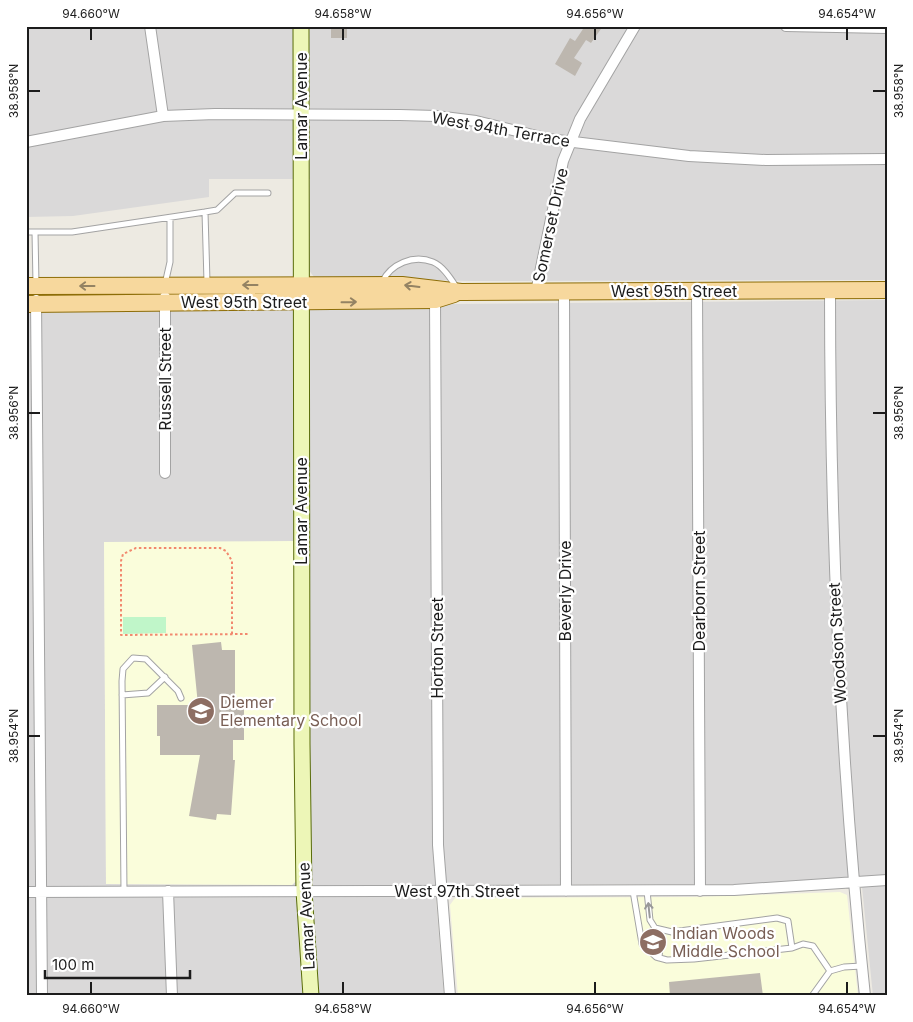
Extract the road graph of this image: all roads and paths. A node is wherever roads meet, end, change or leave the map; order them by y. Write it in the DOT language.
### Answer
graph roads {
  1 [pos="150,26"];
  2 [pos="301,26"];
  3 [pos="635,26"];
  4 [pos="786,26"];
  5 [pos="835,27"];
  6 [pos="887,28"];
  7 [pos="300,114"];
  8 [pos="163,116"];
  9 [pos="26,142"];
  10 [pos="571,142"];
  11 [pos="887,159"];
  12 [pos="268,193"];
  13 [pos="205,212"];
  14 [pos="170,218"];
  15 [pos="26,232"];
  16 [pos="35,232"];
  17 [pos="300,284"];
  18 [pos="207,285"];
  19 [pos="381,285"];
  20 [pos="31,286"];
  21 [pos="165,286"];
  22 [pos="830,290"];
  23 [pos="887,290"];
  24 [pos="697,291"];
  25 [pos="461,292"];
  26 [pos="536,292"];
  27 [pos="564,292"];
  28 [pos="436,300"];
  29 [pos="301,302"];
  30 [pos="165,303"];
  31 [pos="31,304"];
  32 [pos="165,473"];
  33 [pos="232,634"];
  34 [pos="249,634"];
  35 [pos="165,677"];
  36 [pos="122,695"];
  37 [pos="182,698"];
  38 [pos="887,880"];
  39 [pos="854,883"];
  40 [pos="168,891"];
  41 [pos="304,891"];
  42 [pos="442,891"];
  43 [pos="566,891"];
  44 [pos="633,891"];
  45 [pos="647,891"];
  46 [pos="700,891"];
  47 [pos="26,892"];
  48 [pos="40,892"];
  49 [pos="124,892"];
  50 [pos="661,930"];
  51 [pos="792,948"];
  52 [pos="659,958"];
  53 [pos="862,966"];
  54 [pos="830,971"];
  55 [pos="42,996"];
  56 [pos="172,996"];
  57 [pos="311,996"];
  58 [pos="450,996"];
  59 [pos="812,996"];
  60 [pos="865,996"];
  1 -- 8 [label="street"];
  2 -- 7 [label="street, Lamar Avenue"];
  3 -- 10 [label="street, Somerset Drive"];
  4 -- 5 [label="street"];
  5 -- 6 [label="street"];
  7 -- 8 [label="street, West 94th Terrace"];
  7 -- 10 [label="street, West 94th Terrace"];
  7 -- 17 [label="street, Lamar Avenue"];
  8 -- 9 [label="street, West 94th Terrace"];
  10 -- 11 [label="street, West 94th Terrace"];
  10 -- 26 [label="street, Somerset Drive"];
  12 -- 13 [label="lane"];
  13 -- 14 [label="lane"];
  13 -- 18 [label="lane"];
  14 -- 16 [label="lane"];
  14 -- 21 [label="lane"];
  15 -- 16 [label="lane"];
  16 -- 20 [label="lane"];
  17 -- 18 [label="main road, West 95th Street, one-way"];
  17 -- 19 [label="main road, West 95th Street"];
  17 -- 29 [label="street, Lamar Avenue"];
  18 -- 21 [label="main road, West 95th Street"];
  25 -- 19 [label="main road, West 95th Street, one-way"];
  19 -- 25 [label="lane"];
  21 -- 20 [label="main road, West 95th Street, one-way"];
  20 -- 31 [label="street"];
  21 -- 30 [label="street, Russell Street"];
  22 -- 23 [label="main road, West 95th Street"];
  22 -- 24 [label="main road, West 95th Street"];
  22 -- 39 [label="street, Woodson Street"];
  24 -- 27 [label="main road, West 95th Street"];
  24 -- 46 [label="street, Dearborn Street"];
  25 -- 26 [label="main road, West 95th Street"];
  25 -- 28 [label="main road, West 95th Street"];
  26 -- 27 [label="main road, West 95th Street"];
  27 -- 43 [label="street, Beverly Drive"];
  29 -- 28 [label="main road, West 95th Street, one-way"];
  28 -- 42 [label="street, Horton Street"];
  29 -- 30 [label="main road, West 95th Street"];
  29 -- 41 [label="street, Lamar Avenue"];
  30 -- 31 [label="main road, West 95th Street"];
  30 -- 32 [label="street, Russell Street"];
  31 -- 48 [label="street"];
  33 -- 33 [label="path"];
  33 -- 34 [label="path"];
  35 -- 36 [label="lane"];
  35 -- 36 [label="lane"];
  35 -- 37 [label="lane"];
  36 -- 49 [label="lane"];
  38 -- 39 [label="street, West 97th Street"];
  39 -- 46 [label="street, West 97th Street"];
  39 -- 53 [label="street, Woodson Street"];
  40 -- 41 [label="street, West 97th Street"];
  40 -- 49 [label="street, West 97th Street"];
  40 -- 56 [label="street"];
  41 -- 42 [label="street, West 97th Street"];
  41 -- 57 [label="street, Lamar Avenue"];
  42 -- 43 [label="street, West 97th Street"];
  42 -- 58 [label="street, Horton Street"];
  43 -- 44 [label="street, West 97th Street"];
  44 -- 45 [label="street, West 97th Street"];
  44 -- 52 [label="lane"];
  45 -- 46 [label="street, West 97th Street"];
  50 -- 45 [label="lane, one-way"];
  47 -- 48 [label="street, West 97th Street"];
  48 -- 49 [label="street, West 97th Street"];
  48 -- 55 [label="street"];
  50 -- 51 [label="lane"];
  50 -- 52 [label="lane"];
  51 -- 52 [label="lane"];
  51 -- 54 [label="lane"];
  53 -- 54 [label="lane"];
  53 -- 60 [label="street, Woodson Street"];
  54 -- 59 [label="lane"];
}
